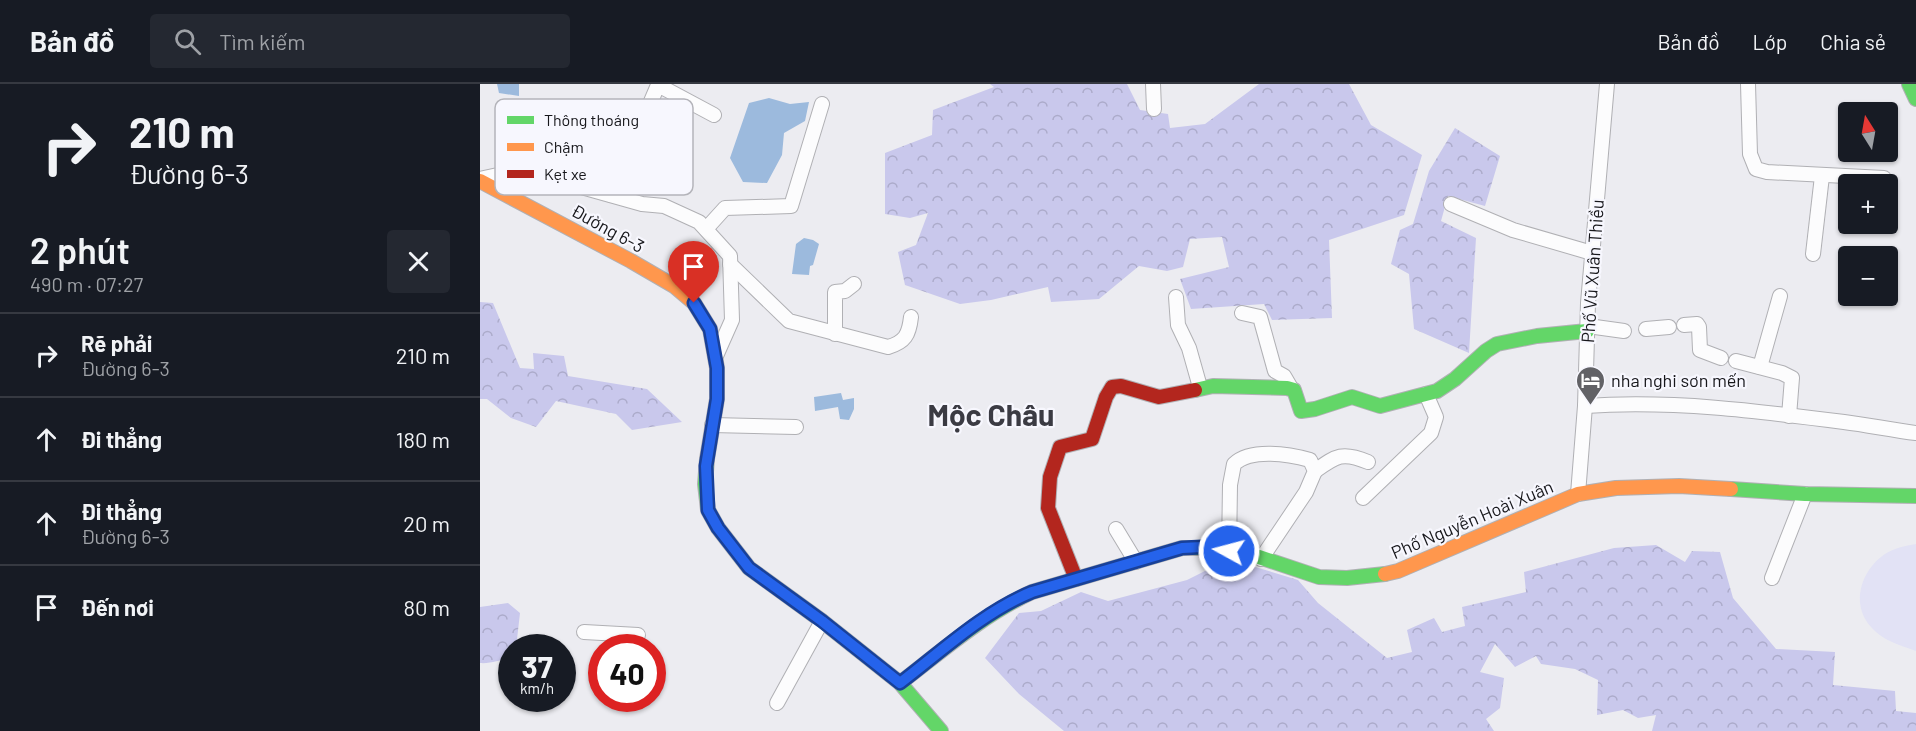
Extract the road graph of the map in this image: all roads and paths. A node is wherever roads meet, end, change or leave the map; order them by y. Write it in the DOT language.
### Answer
graph roads {
  1 [pos="1607,84"];
  2 [pos="1748,84"];
  3 [pos="1909,84"];
  4 [pos="652,99"];
  5 [pos="684,99"];
  6 [pos="1916,99"];
  7 [pos="693,104"];
  8 [pos="822,104"];
  9 [pos="714,115"];
  10 [pos="495,176"];
  11 [pos="1822,176"];
  12 [pos="1838,177"];
  13 [pos="480,180"];
  14 [pos="495,188"];
  15 [pos="508,195"];
  16 [pos="611,195"];
  17 [pos="1451,204"];
  18 [pos="706,229"];
  19 [pos="1592,253"];
  20 [pos="1813,254"];
  21 [pos="730,264"];
  22 [pos="854,284"];
  23 [pos="1780,296"];
  24 [pos="1176,297"];
  25 [pos="1242,313"];
  26 [pos="911,317"];
  27 [pos="1684,325"];
  28 [pos="1669,327"];
  29 [pos="1588,328"];
  30 [pos="1646,329"];
  31 [pos="1624,331"];
  32 [pos="835,334"];
  33 [pos="716,356"];
  34 [pos="1720,358"];
  35 [pos="1736,361"];
  36 [pos="1760,368"];
  37 [pos="1200,387"];
  38 [pos="1292,388"];
  39 [pos="1426,394"];
  40 [pos="1585,406"];
  41 [pos="1790,416"];
  42 [pos="712,427"];
  43 [pos="796,428"];
  44 [pos="1916,433"];
  45 [pos="1368,462"];
  46 [pos="1315,471"];
  47 [pos="1578,494"];
  48 [pos="1805,494"];
  49 [pos="1916,496"];
  50 [pos="1363,498"];
  51 [pos="1116,529"];
  52 [pos="1229,551"];
  53 [pos="1261,559"];
  54 [pos="1136,561"];
  55 [pos="1772,578"];
  56 [pos="1076,579"];
  57 [pos="822,621"];
  58 [pos="584,632"];
  59 [pos="620,634"];
  60 [pos="900,683"];
  61 [pos="777,703"];
  62 [pos="941,731"];
  1 -- 19 [label="street, Phố Vũ Xuân Thiều"];
  2 -- 11 [label="street"];
  3 -- 6 [label="street"];
  4 -- 5 [label="street"];
  7 -- 9 [label="street"];
  8 -- 18 [label="street"];
  10 -- 13 [label="street"];
  11 -- 12 [label="street"];
  11 -- 20 [label="street"];
  13 -- 14 [label="street, Đường 6-3"];
  15 -- 33 [label="street, Đường 6-3"];
  16 -- 18 [label="street"];
  17 -- 19 [label="street"];
  18 -- 21 [label="street"];
  19 -- 29 [label="street, Phố Vũ Xuân Thiều"];
  21 -- 32 [label="street"];
  21 -- 33 [label="street"];
  22 -- 32 [label="street"];
  23 -- 36 [label="street"];
  24 -- 37 [label="street"];
  25 -- 38 [label="street"];
  26 -- 32 [label="street"];
  27 -- 34 [label="street"];
  28 -- 30 [label="street"];
  29 -- 31 [label="street"];
  29 -- 39 [label="street"];
  29 -- 40 [label="street, Phố Vũ Xuân Thiều"];
  33 -- 42 [label="street, Đường 6-3"];
  35 -- 36 [label="street"];
  36 -- 41 [label="street"];
  37 -- 38 [label="street"];
  37 -- 56 [label="street"];
  38 -- 39 [label="street"];
  39 -- 50 [label="street"];
  40 -- 41 [label="street"];
  40 -- 47 [label="street, Phố Vũ Xuân Thiều"];
  41 -- 44 [label="street"];
  42 -- 43 [label="street"];
  42 -- 57 [label="street, Đường 6-3"];
  45 -- 46 [label="street"];
  46 -- 52 [label="street"];
  46 -- 53 [label="street"];
  47 -- 48 [label="street, Phố Nguyễn Hoài Xuân"];
  47 -- 53 [label="street, Phố Nguyễn Hoài Xuân"];
  48 -- 49 [label="street, Phố Nguyễn Hoài Xuân"];
  48 -- 55 [label="street"];
  51 -- 54 [label="street"];
  52 -- 53 [label="street, Phố Nguyễn Hoài Xuân"];
  52 -- 54 [label="street, Phố Nguyễn Hoài Xuân"];
  54 -- 56 [label="street, Phố Nguyễn Hoài Xuân"];
  56 -- 60 [label="street, Phố Nguyễn Hoài Xuân"];
  57 -- 60 [label="street"];
  57 -- 61 [label="street"];
  58 -- 59 [label="street"];
  60 -- 62 [label="street"];
}
